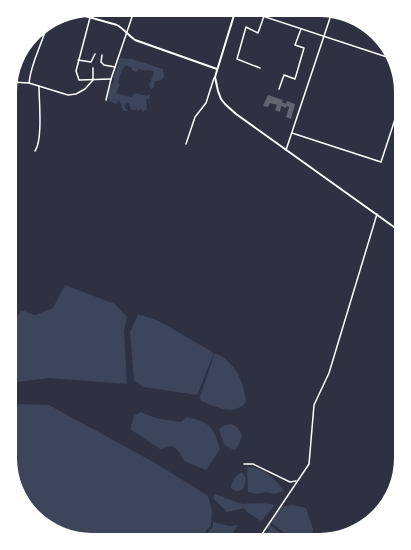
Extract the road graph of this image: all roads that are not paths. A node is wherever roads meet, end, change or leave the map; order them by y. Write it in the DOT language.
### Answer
graph roads {
  1 [pos="132,17"];
  2 [pos="233,17"];
  3 [pos="264,17"];
  4 [pos="267,17"];
  5 [pos="90,18"];
  6 [pos="330,18"];
  7 [pos="301,29"];
  8 [pos="127,33"];
  9 [pos="44,35"];
  10 [pos="324,36"];
  11 [pos="95,54"];
  12 [pos="102,55"];
  13 [pos="384,56"];
  14 [pos="78,60"];
  15 [pos="115,67"];
  16 [pos="93,68"];
  17 [pos="260,68"];
  18 [pos="217,69"];
  19 [pos="215,76"];
  20 [pos="111,79"];
  21 [pos="93,80"];
  22 [pos="18,82"];
  23 [pos="29,83"];
  24 [pos="39,86"];
  25 [pos="279,89"];
  26 [pos="106,100"];
  27 [pos="394,122"];
  28 [pos="292,133"];
  29 [pos="186,144"];
  30 [pos="286,150"];
  31 [pos="35,151"];
  32 [pos="377,214"];
  33 [pos="394,227"];
  34 [pos="244,464"];
  35 [pos="296,481"];
  36 [pos="263,533"];
  1 -- 8 [label="street"];
  2 -- 18 [label="main road"];
  3 -- 17 [label="street"];
  4 -- 7 [label="street"];
  5 -- 8 [label="main road"];
  5 -- 14 [label="street"];
  6 -- 10 [label="street"];
  7 -- 10 [label="street"];
  7 -- 25 [label="street"];
  8 -- 15 [label="street"];
  8 -- 18 [label="main road"];
  9 -- 23 [label="street"];
  10 -- 13 [label="street"];
  10 -- 28 [label="street"];
  11 -- 14 [label="street"];
  12 -- 15 [label="street"];
  14 -- 21 [label="street"];
  15 -- 20 [label="street"];
  16 -- 21 [label="street"];
  18 -- 19 [label="main road"];
  19 -- 29 [label="street"];
  19 -- 30 [label="main road"];
  20 -- 21 [label="street"];
  20 -- 26 [label="street"];
  21 -- 24 [label="street"];
  22 -- 23 [label="street"];
  23 -- 24 [label="street"];
  24 -- 31 [label="street"];
  27 -- 28 [label="street"];
  28 -- 30 [label="street"];
  30 -- 32 [label="main road"];
  32 -- 33 [label="main road"];
  32 -- 35 [label="street"];
  34 -- 35 [label="street"];
  35 -- 36 [label="street"];
}
